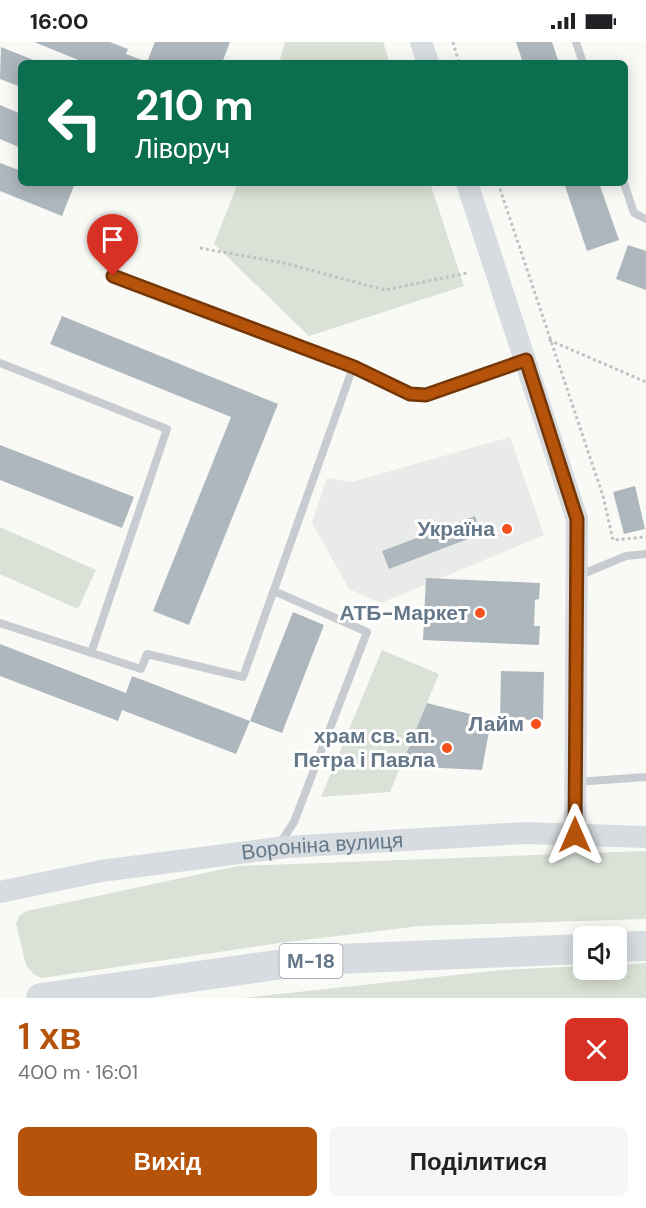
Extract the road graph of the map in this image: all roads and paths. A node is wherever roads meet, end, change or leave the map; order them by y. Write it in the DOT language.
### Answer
graph roads {
  1 [pos="422,42"];
  2 [pos="453,42"];
  3 [pos="576,42"];
  4 [pos="427,60"];
  5 [pos="458,60"];
  6 [pos="582,60"];
  7 [pos="468,186"];
  8 [pos="499,186"];
  9 [pos="625,186"];
  10 [pos="646,219"];
  11 [pos="201,248"];
  12 [pos="467,273"];
  13 [pos="113,276"];
  14 [pos="549,340"];
  15 [pos="526,360"];
  16 [pos="0,363"];
  17 [pos="354,367"];
  18 [pos="646,382"];
  19 [pos="646,537"];
  20 [pos="646,554"];
  21 [pos="577,576"];
  22 [pos="274,591"];
  23 [pos="0,623"];
  24 [pos="92,653"];
  25 [pos="646,777"];
  26 [pos="575,782"];
  27 [pos="575,835"];
  28 [pos="646,837"];
  29 [pos="277,849"];
  30 [pos="0,892"];
  31 [pos="646,946"];
  32 [pos="627,947"];
  33 [pos="573,949"];
  34 [pos="41,998"];
  1 -- 4 [label="street"];
  2 -- 5 [label="path"];
  3 -- 6 [label="lane"];
  7 -- 15 [label="street"];
  8 -- 14 [label="path"];
  9 -- 10 [label="lane"];
  11 -- 12 [label="path"];
  13 -- 17 [label="lane"];
  14 -- 18 [label="path"];
  14 -- 19 [label="path"];
  15 -- 17 [label="lane"];
  15 -- 21 [label="street"];
  16 -- 24 [label="lane"];
  17 -- 22 [label="lane"];
  20 -- 21 [label="lane"];
  21 -- 26 [label="street"];
  22 -- 24 [label="lane"];
  22 -- 29 [label="lane"];
  23 -- 24 [label="lane"];
  25 -- 26 [label="lane"];
  26 -- 27 [label="street"];
  27 -- 28 [label="street, Вороніна вулиця"];
  27 -- 29 [label="street, Вороніна вулиця"];
  29 -- 30 [label="street, Вороніна вулиця"];
  31 -- 32 [label="highway"];
  33 -- 34 [label="highway, М-18"];
}
